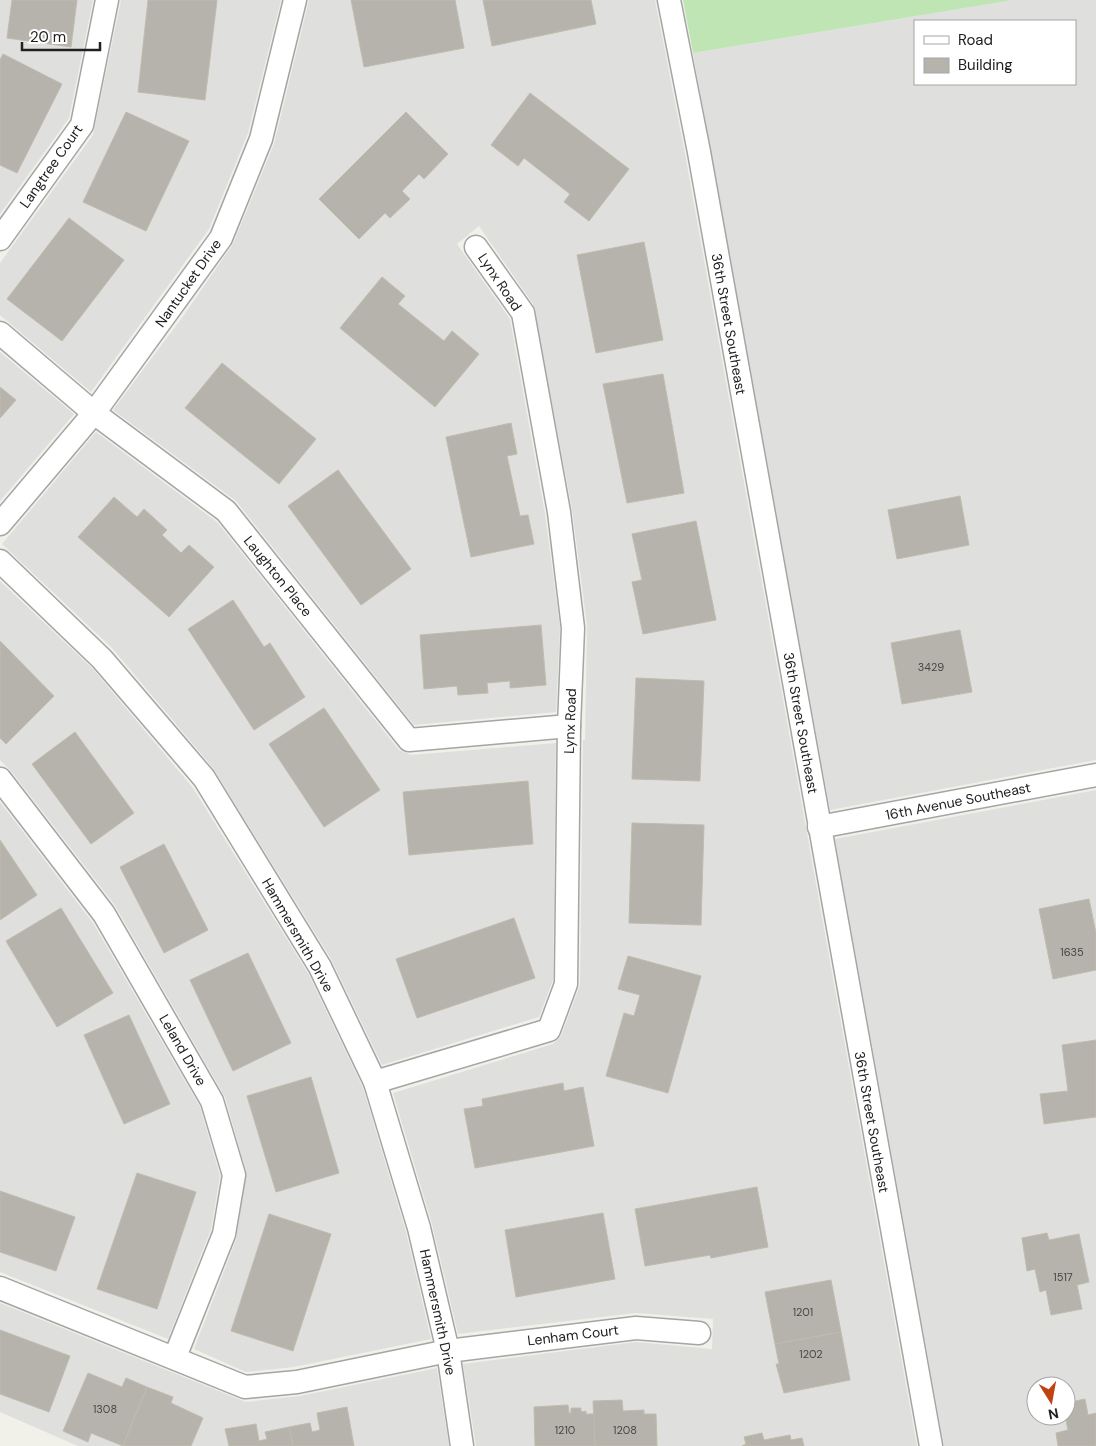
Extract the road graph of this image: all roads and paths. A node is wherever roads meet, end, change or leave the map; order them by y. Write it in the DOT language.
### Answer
graph roads {
  1 [pos="107,0"];
  2 [pos="295,0"];
  3 [pos="669,0"];
  4 [pos="0,239"];
  5 [pos="476,247"];
  6 [pos="0,333"];
  7 [pos="94,413"];
  8 [pos="0,524"];
  9 [pos="0,561"];
  10 [pos="569,726"];
  11 [pos="1096,775"];
  12 [pos="0,780"];
  13 [pos="819,827"];
  14 [pos="375,1082"];
  15 [pos="0,1288"];
  16 [pos="699,1333"];
  17 [pos="448,1351"];
  18 [pos="175,1357"];
  19 [pos="462,1446"];
  20 [pos="931,1446"];
  1 -- 4 [label="street, Langtree Court"];
  2 -- 7 [label="street, Nantucket Drive"];
  3 -- 13 [label="street, 36th Street Southeast"];
  5 -- 10 [label="street, Lynx Road"];
  6 -- 7 [label="street, Laughton Place"];
  7 -- 8 [label="street, Nantucket Drive"];
  7 -- 10 [label="street, Laughton Place"];
  9 -- 14 [label="street, Hammersmith Drive"];
  10 -- 14 [label="street, Lynx Road"];
  11 -- 13 [label="street, 16th Avenue Southeast"];
  12 -- 18 [label="street, Leland Drive"];
  13 -- 20 [label="street, 36th Street Southeast"];
  14 -- 17 [label="street, Hammersmith Drive"];
  15 -- 18 [label="street"];
  16 -- 17 [label="street, Lenham Court"];
  17 -- 18 [label="street"];
  17 -- 19 [label="street, Hammersmith Drive"];
}
